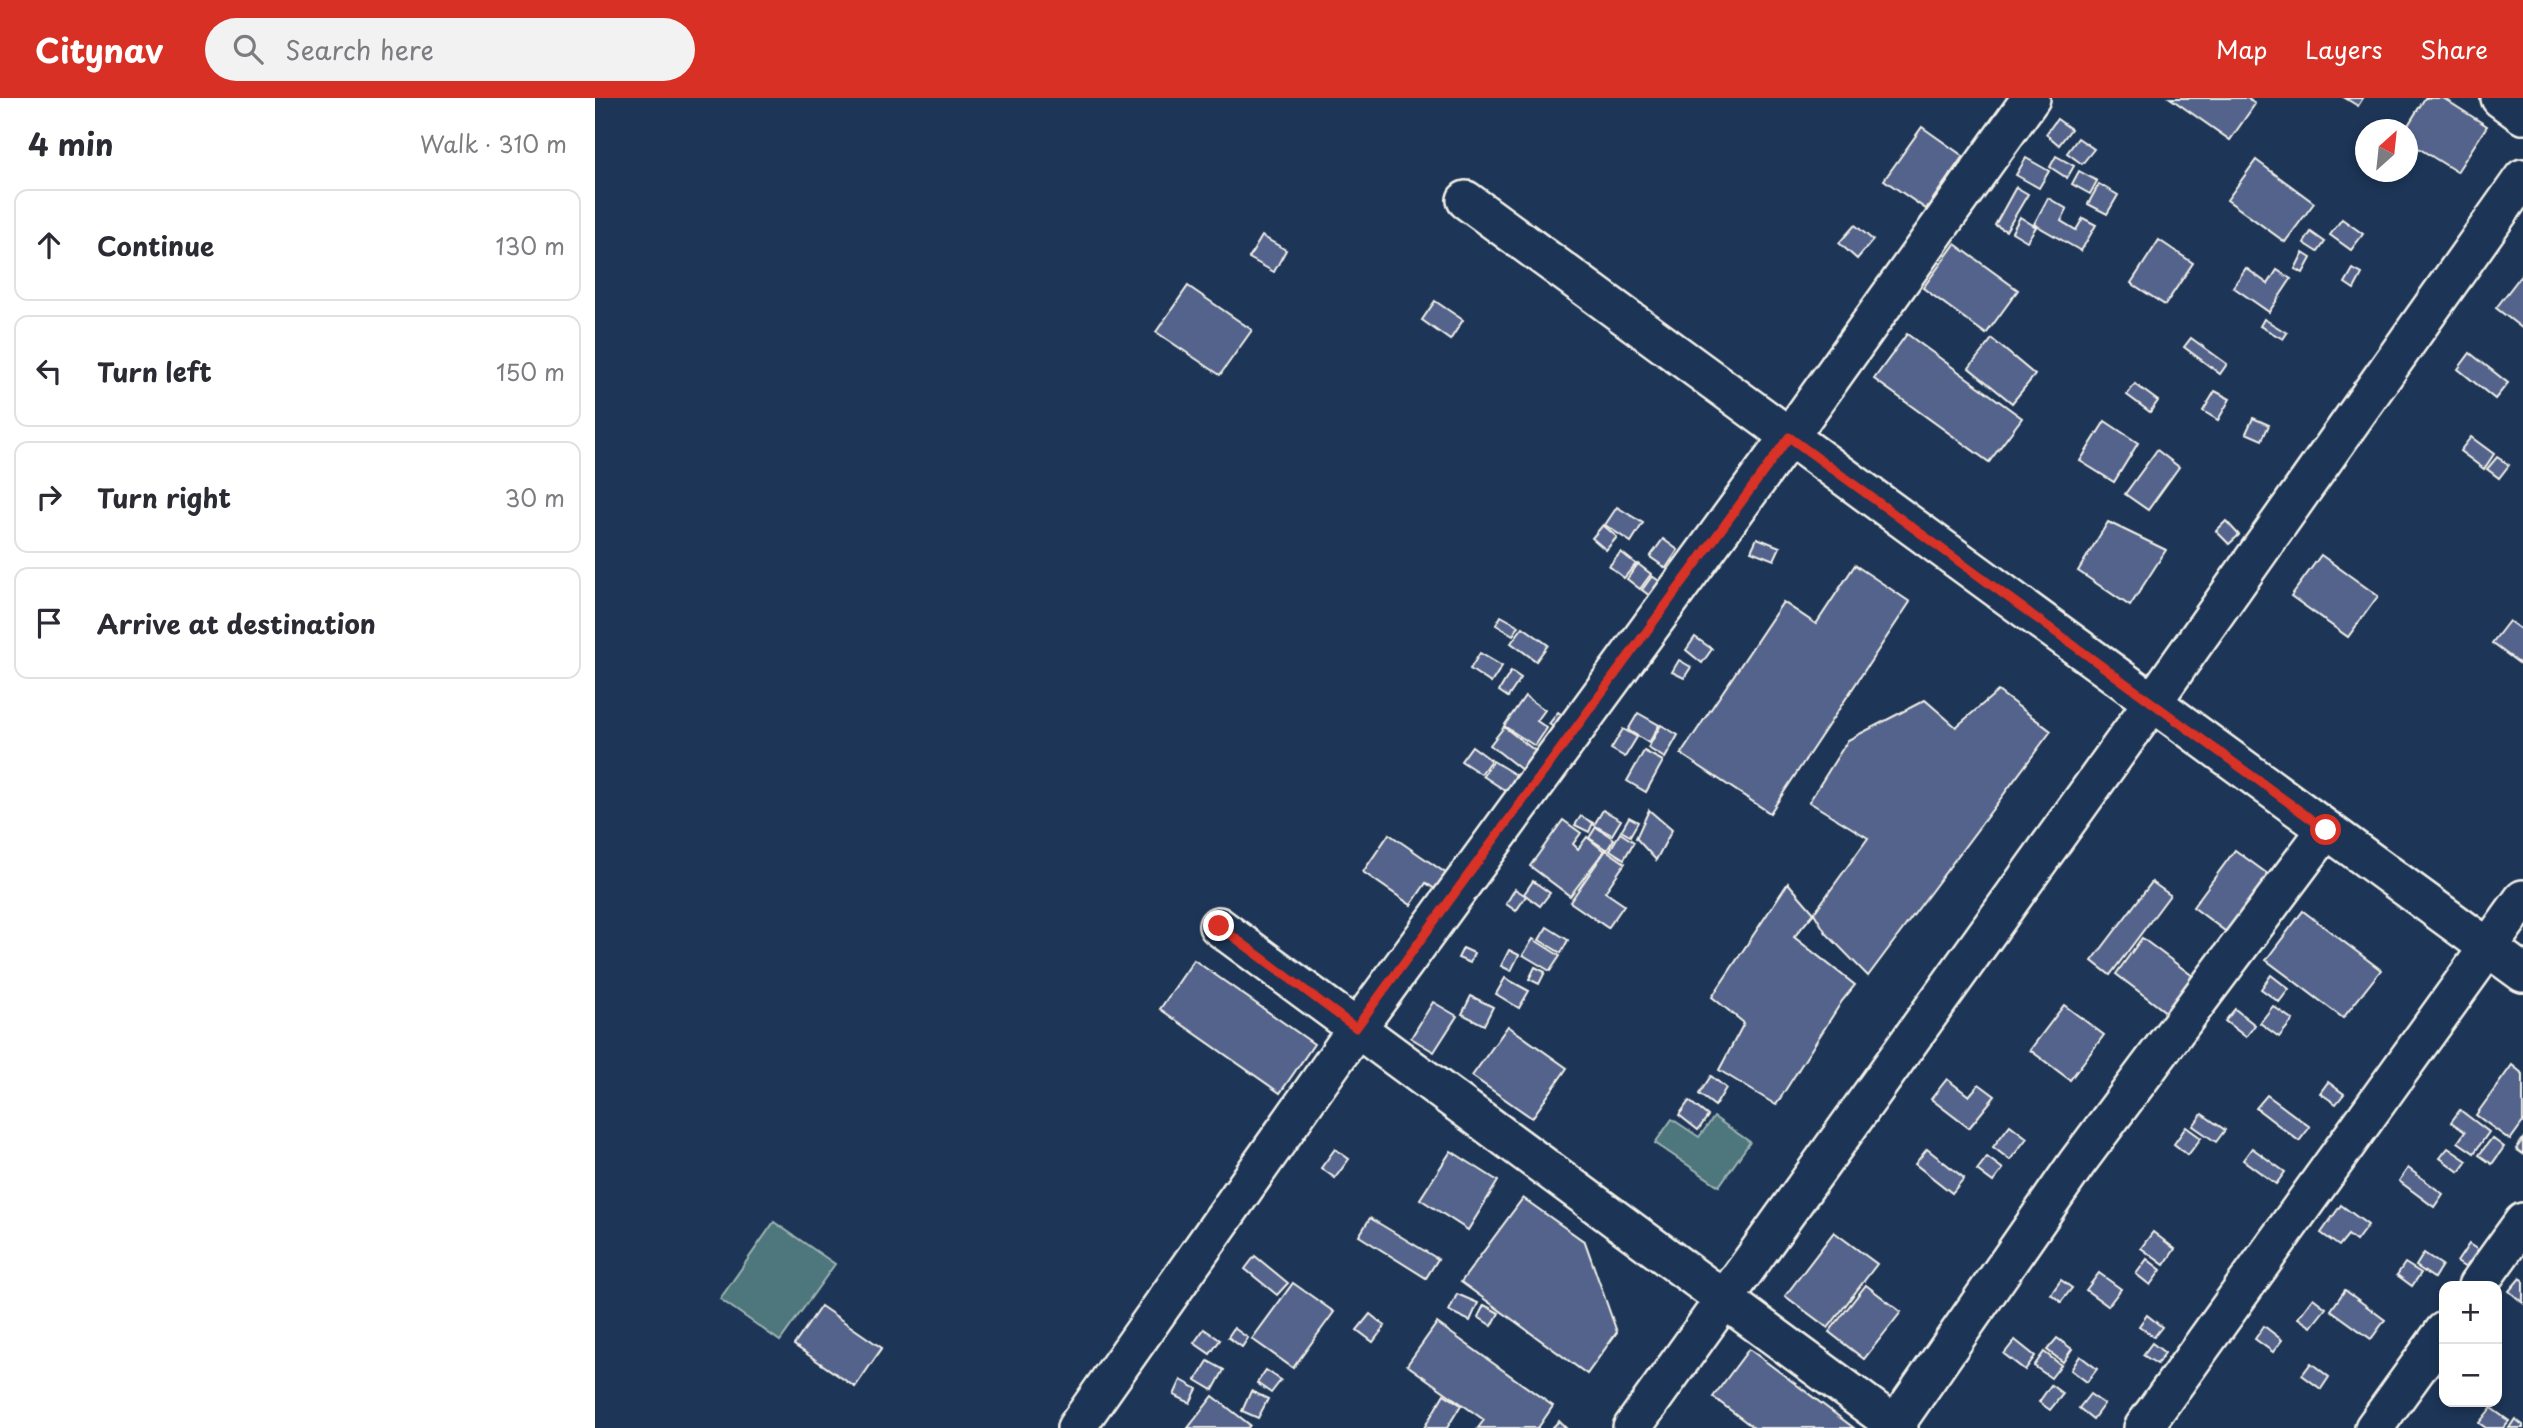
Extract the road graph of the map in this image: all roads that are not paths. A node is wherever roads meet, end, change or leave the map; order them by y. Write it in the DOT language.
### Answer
graph roads {
  1 [pos="2031,98"];
  2 [pos="2500,98"];
  3 [pos="2523,115"];
  4 [pos="2523,178"];
  5 [pos="1466,200"];
  6 [pos="1789,437"];
  7 [pos="2152,703"];
  8 [pos="2326,830"];
  9 [pos="2523,899"];
  10 [pos="1219,926"];
  11 [pos="2488,947"];
  12 [pos="2523,972"];
  13 [pos="1356,1028"];
  14 [pos="2523,1222"];
  15 [pos="2481,1281"];
  16 [pos="1724,1299"];
  17 [pos="2439,1338"];
  18 [pos="1896,1427"];
  19 [pos="1076,1428"];
  20 [pos="1632,1428"];
  21 [pos="2143,1428"];
  22 [pos="2374,1428"];
  1 -- 6 [label="street"];
  2 -- 3 [label="street"];
  4 -- 7 [label="street"];
  5 -- 6 [label="street"];
  6 -- 7 [label="street"];
  6 -- 13 [label="street"];
  7 -- 8 [label="street"];
  7 -- 16 [label="street"];
  8 -- 11 [label="street"];
  8 -- 18 [label="street"];
  9 -- 11 [label="street"];
  10 -- 13 [label="street"];
  11 -- 12 [label="street"];
  11 -- 21 [label="street"];
  13 -- 16 [label="street"];
  13 -- 19 [label="street"];
  14 -- 15 [label="street"];
  16 -- 18 [label="street"];
  16 -- 20 [label="street"];
  17 -- 22 [label="street"];
}
